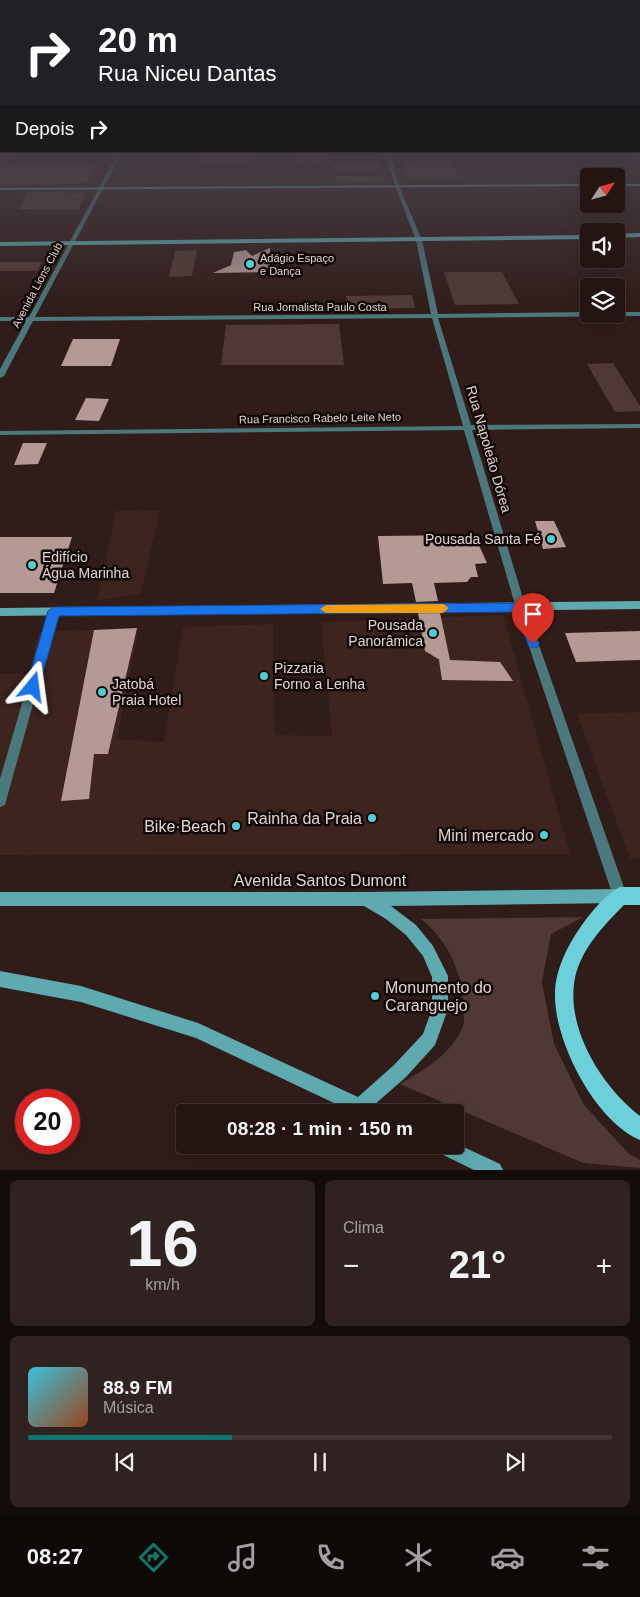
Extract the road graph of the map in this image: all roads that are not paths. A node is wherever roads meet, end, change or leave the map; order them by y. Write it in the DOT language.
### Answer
graph roads {
  1 [pos="93,205"];
  2 [pos="405,205"];
  3 [pos="640,235"];
  4 [pos="625,236"];
  5 [pos="580,237"];
  6 [pos="419,240"];
  7 [pos="0,244"];
  8 [pos="70,244"];
  9 [pos="640,314"];
  10 [pos="435,316"];
  11 [pos="0,319"];
  12 [pos="30,319"];
  13 [pos="0,376"];
  14 [pos="640,426"];
  15 [pos="468,427"];
  16 [pos="0,433"];
  17 [pos="640,605"];
  18 [pos="521,608"];
  19 [pos="54,611"];
  20 [pos="0,612"];
  21 [pos="0,801"];
  22 [pos="620,896"];
  23 [pos="640,896"];
  24 [pos="0,899"];
  25 [pos="365,899"];
  26 [pos="0,979"];
  27 [pos="352,1104"];
  28 [pos="370,1104"];
  29 [pos="640,1129"];
  30 [pos="460,1154"];
  31 [pos="494,1170"];
  1 -- 8 [label="street, Avenida Lions Club"];
  2 -- 6 [label="street, Rua Napoleão Dórea"];
  3 -- 4 [label="street"];
  5 -- 6 [label="street"];
  6 -- 8 [label="street"];
  6 -- 10 [label="street, Rua Napoleão Dórea"];
  7 -- 8 [label="street"];
  8 -- 12 [label="street, Avenida Lions Club"];
  9 -- 10 [label="street, Rua Jornalista Paulo Costa"];
  10 -- 12 [label="street, Rua Jornalista Paulo Costa"];
  10 -- 15 [label="street, Rua Napoleão Dórea"];
  11 -- 12 [label="street, Rua Jornalista Paulo Costa"];
  12 -- 13 [label="street, Avenida Lions Club"];
  14 -- 15 [label="street, Rua Francisco Rabelo Leite Neto"];
  15 -- 16 [label="street, Rua Francisco Rabelo Leite Neto"];
  15 -- 18 [label="street, Rua Napoleão Dórea"];
  17 -- 18 [label="street"];
  18 -- 19 [label="street"];
  18 -- 22 [label="street, Rua Napoleão Dórea"];
  19 -- 20 [label="street"];
  19 -- 21 [label="street"];
  22 -- 23 [label="main road, Avenida Santos Dumont"];
  22 -- 25 [label="street, Avenida Santos Dumont"];
  22 -- 29 [label="main road"];
  24 -- 25 [label="street, Avenida Santos Dumont"];
  25 -- 28 [label="street"];
  26 -- 27 [label="street"];
  30 -- 31 [label="street"];
}
